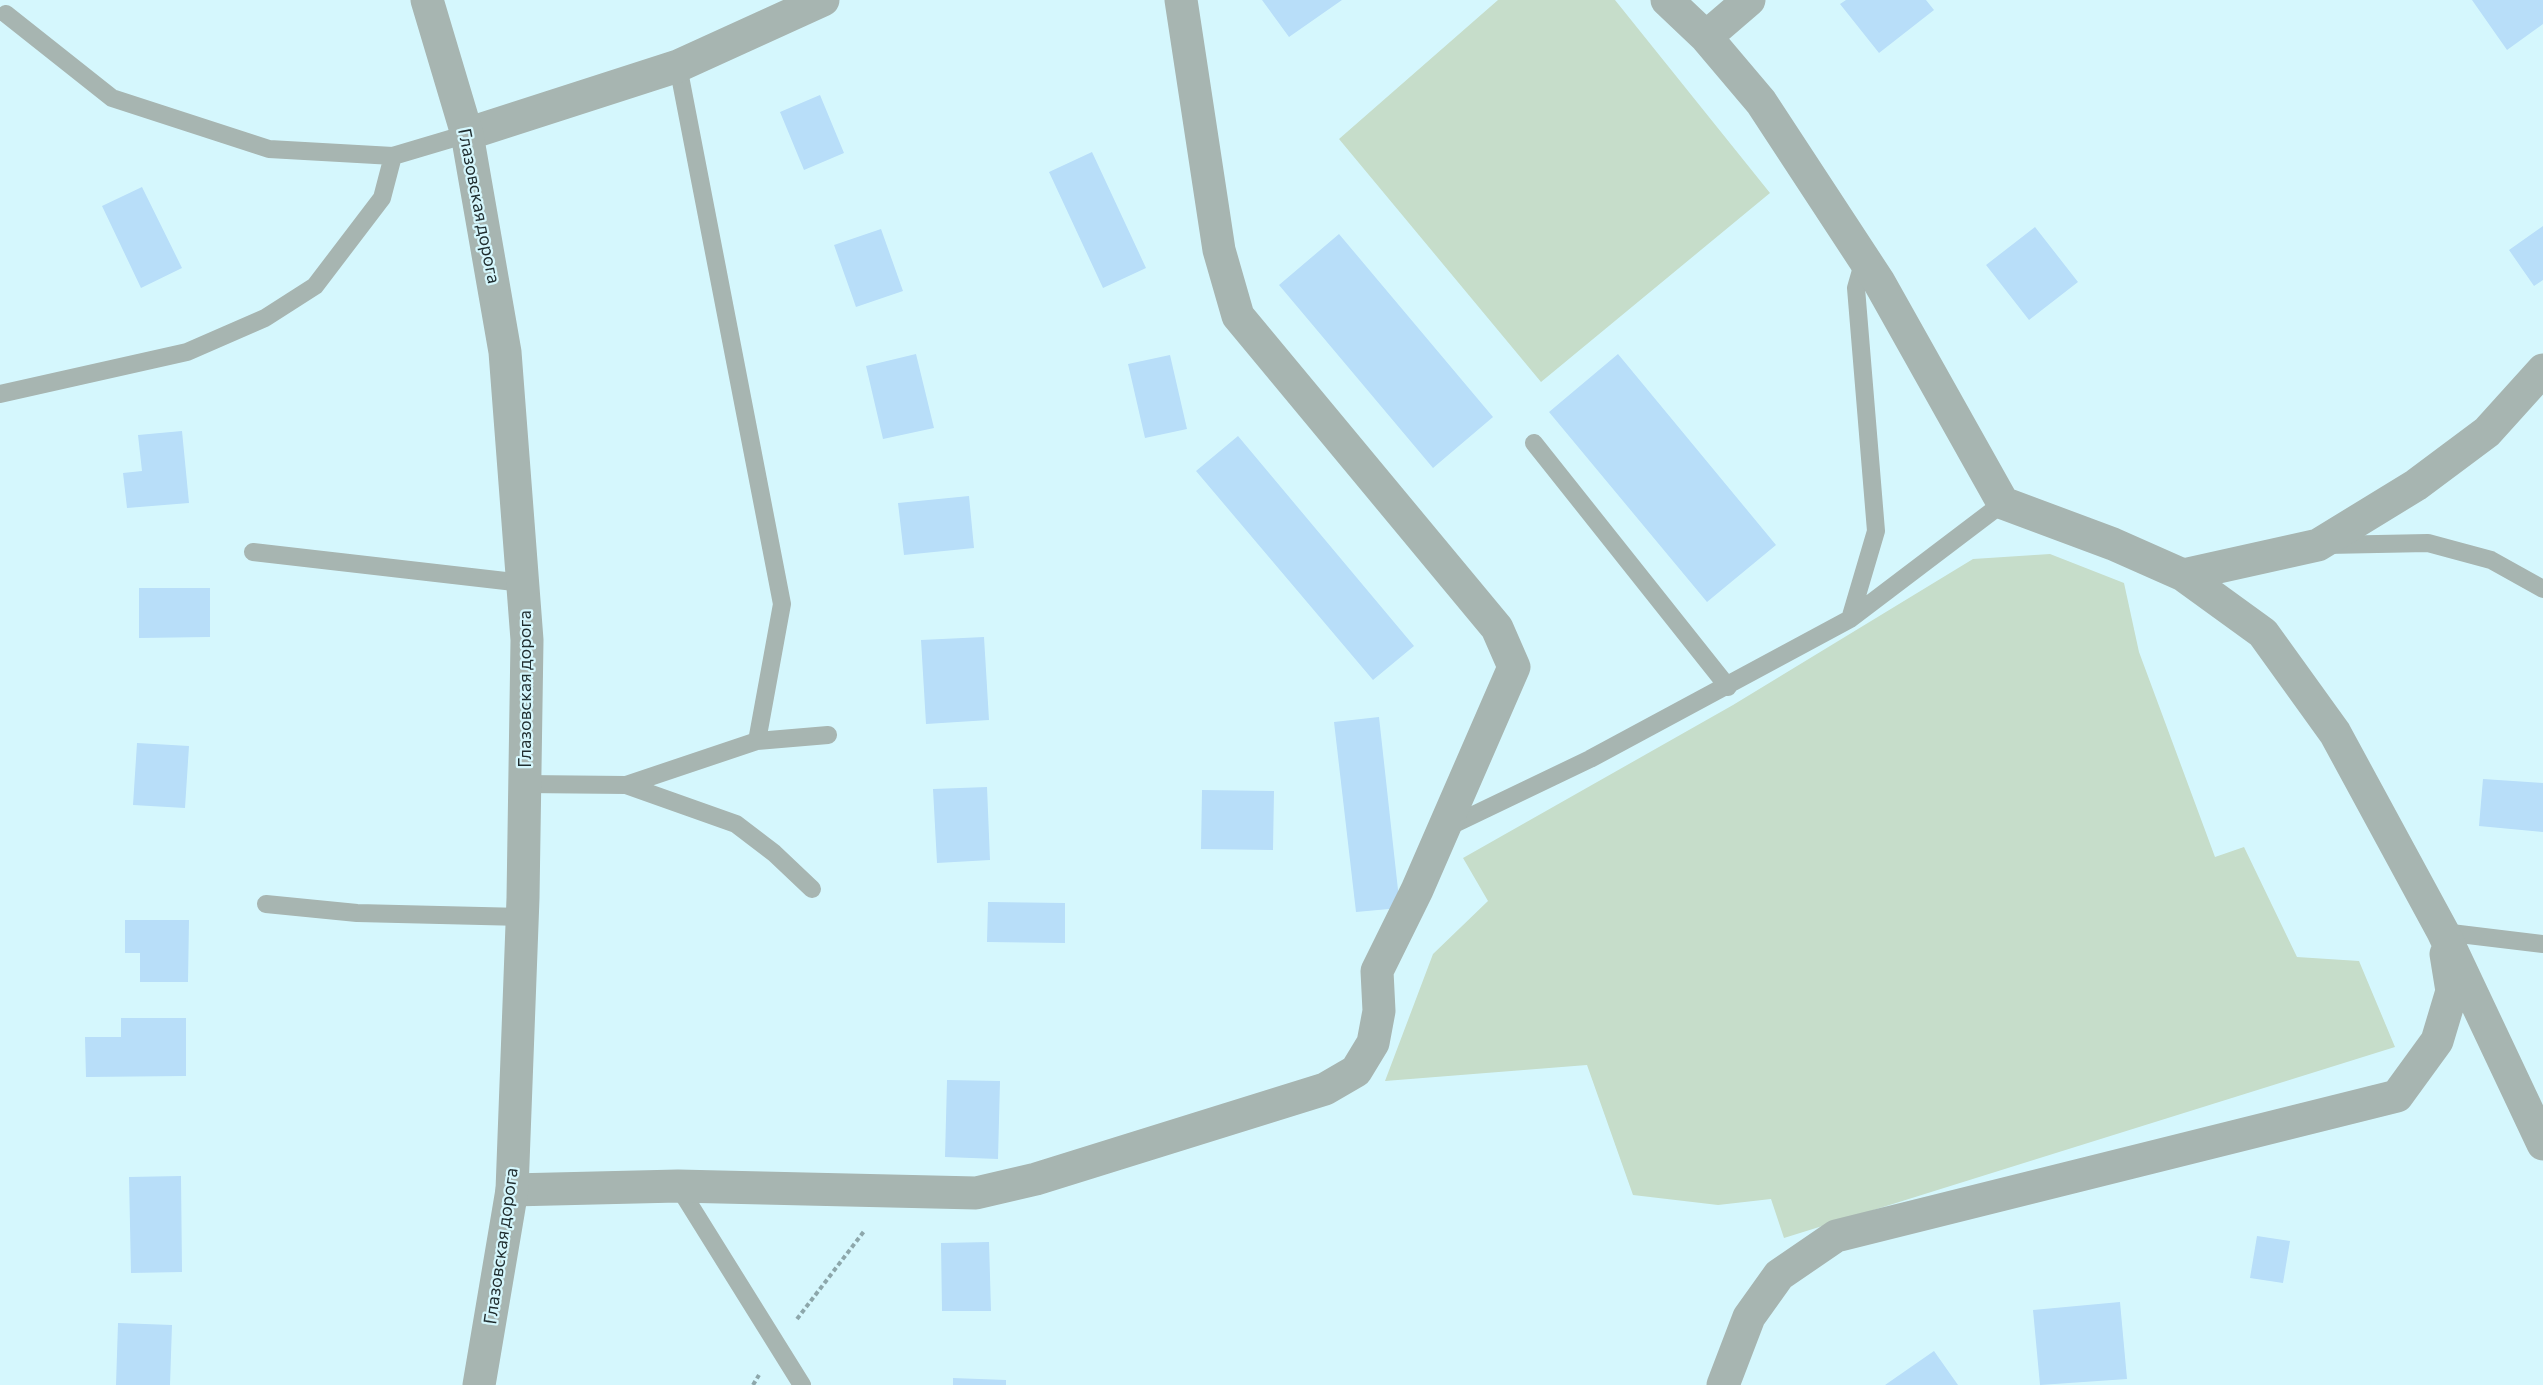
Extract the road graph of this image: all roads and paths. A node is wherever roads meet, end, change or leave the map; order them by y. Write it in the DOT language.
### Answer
graph roads {
  1 [pos="427,0"];
  2 [pos="823,0"];
  3 [pos="1181,0"];
  4 [pos="1666,0"];
  5 [pos="1749,0"];
  6 [pos="6,14"];
  7 [pos="1706,38"];
  8 [pos="678,66"];
  9 [pos="467,134"];
  10 [pos="393,156"];
  11 [pos="1864,260"];
  12 [pos="2543,370"];
  13 [pos="0,394"];
  14 [pos="1534,443"];
  15 [pos="2003,503"];
  16 [pos="2318,545"];
  17 [pos="253,552"];
  18 [pos="2183,575"];
  19 [pos="523,583"];
  20 [pos="2543,589"];
  21 [pos="1850,619"];
  22 [pos="1728,687"];
  23 [pos="828,735"];
  24 [pos="757,741"];
  25 [pos="525,784"];
  26 [pos="626,784"];
  27 [pos="1443,829"];
  28 [pos="812,889"];
  29 [pos="266,904"];
  30 [pos="523,917"];
  31 [pos="2443,932"];
  32 [pos="2543,944"];
  33 [pos="2543,1144"];
  34 [pos="678,1186"];
  35 [pos="512,1190"];
  36 [pos="895,1191"];
  37 [pos="777,1345"];
  38 [pos="479,1385"];
  39 [pos="753,1385"];
  40 [pos="802,1385"];
  41 [pos="1723,1385"];
  1 -- 9 [label="street, Глазовская дорога"];
  2 -- 8 [label="street"];
  3 -- 27 [label="street"];
  4 -- 7 [label="street"];
  5 -- 7 [label="street"];
  6 -- 10 [label="lane"];
  7 -- 11 [label="street"];
  8 -- 9 [label="street"];
  8 -- 24 [label="lane"];
  9 -- 10 [label="lane"];
  9 -- 19 [label="street, Глазовская дорога"];
  10 -- 13 [label="lane"];
  11 -- 15 [label="street"];
  11 -- 21 [label="lane"];
  12 -- 16 [label="street"];
  14 -- 22 [label="lane"];
  15 -- 18 [label="street"];
  15 -- 21 [label="lane"];
  16 -- 18 [label="street"];
  16 -- 20 [label="lane"];
  17 -- 19 [label="lane"];
  18 -- 31 [label="street"];
  19 -- 25 [label="street, Глазовская дорога"];
  21 -- 22 [label="lane"];
  22 -- 27 [label="lane"];
  23 -- 24 [label="lane"];
  24 -- 26 [label="lane"];
  25 -- 26 [label="lane"];
  25 -- 30 [label="street, Глазовская дорога"];
  26 -- 28 [label="lane"];
  27 -- 36 [label="street"];
  29 -- 30 [label="lane"];
  30 -- 35 [label="street, Глазовская дорога"];
  31 -- 32 [label="lane"];
  31 -- 33 [label="street"];
  31 -- 41 [label="street"];
  34 -- 35 [label="street"];
  34 -- 36 [label="street"];
  34 -- 37 [label="lane"];
  35 -- 38 [label="street, Глазовская дорога"];
  36 -- 37 [label="path"];
  37 -- 39 [label="path"];
  37 -- 40 [label="lane"];
}
